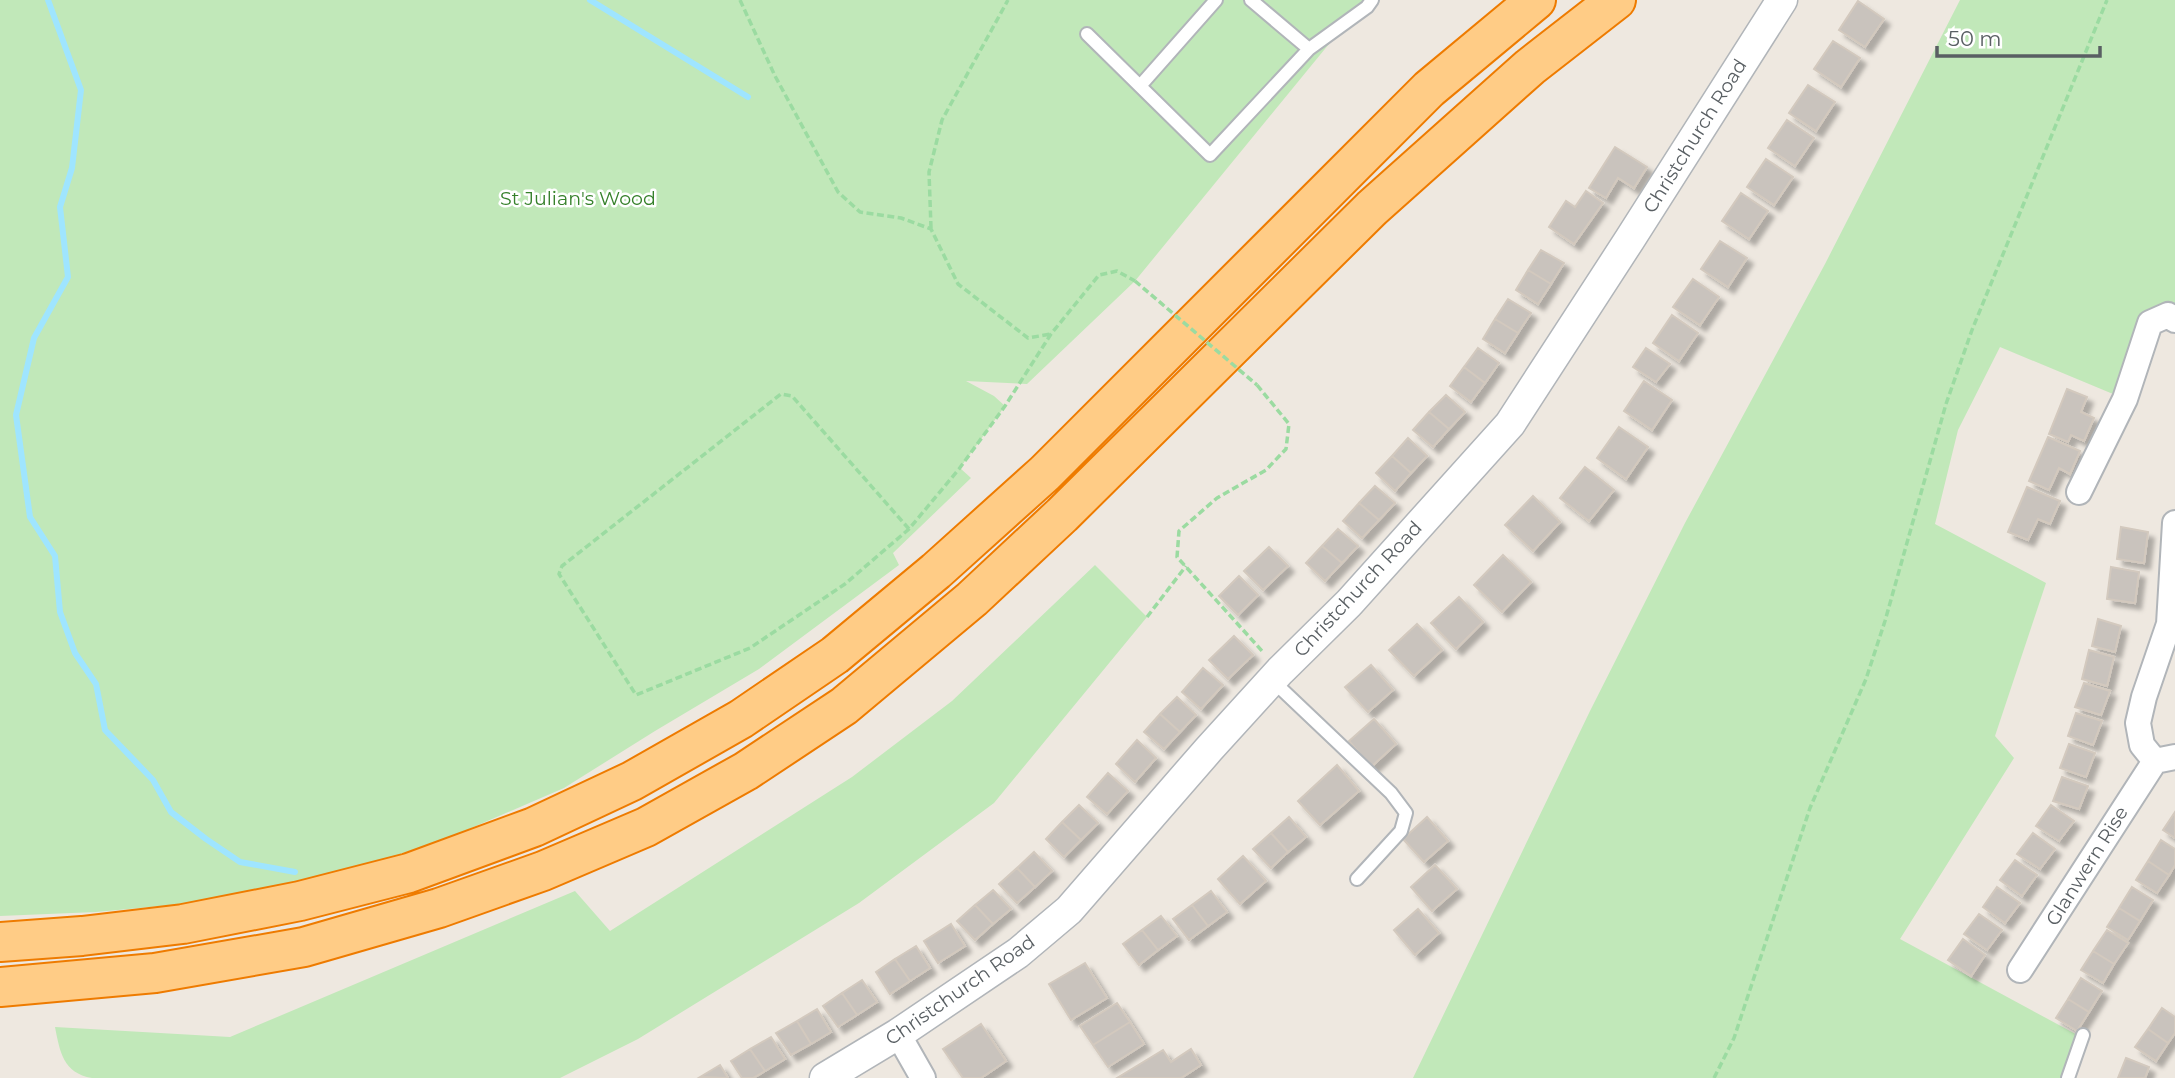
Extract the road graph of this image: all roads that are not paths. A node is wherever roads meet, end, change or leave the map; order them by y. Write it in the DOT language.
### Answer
graph roads {
  1 [pos="1216,0"];
  2 [pos="1251,0"];
  3 [pos="1372,0"];
  4 [pos="1536,0"];
  5 [pos="1616,0"];
  6 [pos="1782,0"];
  7 [pos="1087,34"];
  8 [pos="1309,49"];
  9 [pos="1140,86"];
  10 [pos="2175,320"];
  11 [pos="2079,492"];
  12 [pos="2175,523"];
  13 [pos="1276,675"];
  14 [pos="2165,759"];
  15 [pos="1357,879"];
  16 [pos="0,942"];
  17 [pos="2020,970"];
  18 [pos="0,987"];
  19 [pos="898,1034"];
  20 [pos="2083,1035"];
  21 [pos="825,1078"];
  22 [pos="923,1078"];
  23 [pos="2068,1078"];
  1 -- 9 [label="lane"];
  2 -- 8 [label="lane"];
  3 -- 8 [label="lane"];
  4 -- 16 [label="highway"];
  5 -- 18 [label="highway"];
  6 -- 13 [label="street, Christchurch Road"];
  7 -- 9 [label="lane"];
  8 -- 9 [label="lane"];
  10 -- 11 [label="street"];
  12 -- 14 [label="street, Glanwern Rise"];
  13 -- 15 [label="lane"];
  13 -- 19 [label="street, Christchurch Road"];
  14 -- 17 [label="street, Glanwern Rise"];
  19 -- 21 [label="street, Christchurch Road"];
  19 -- 22 [label="street"];
  20 -- 23 [label="lane"];
}
